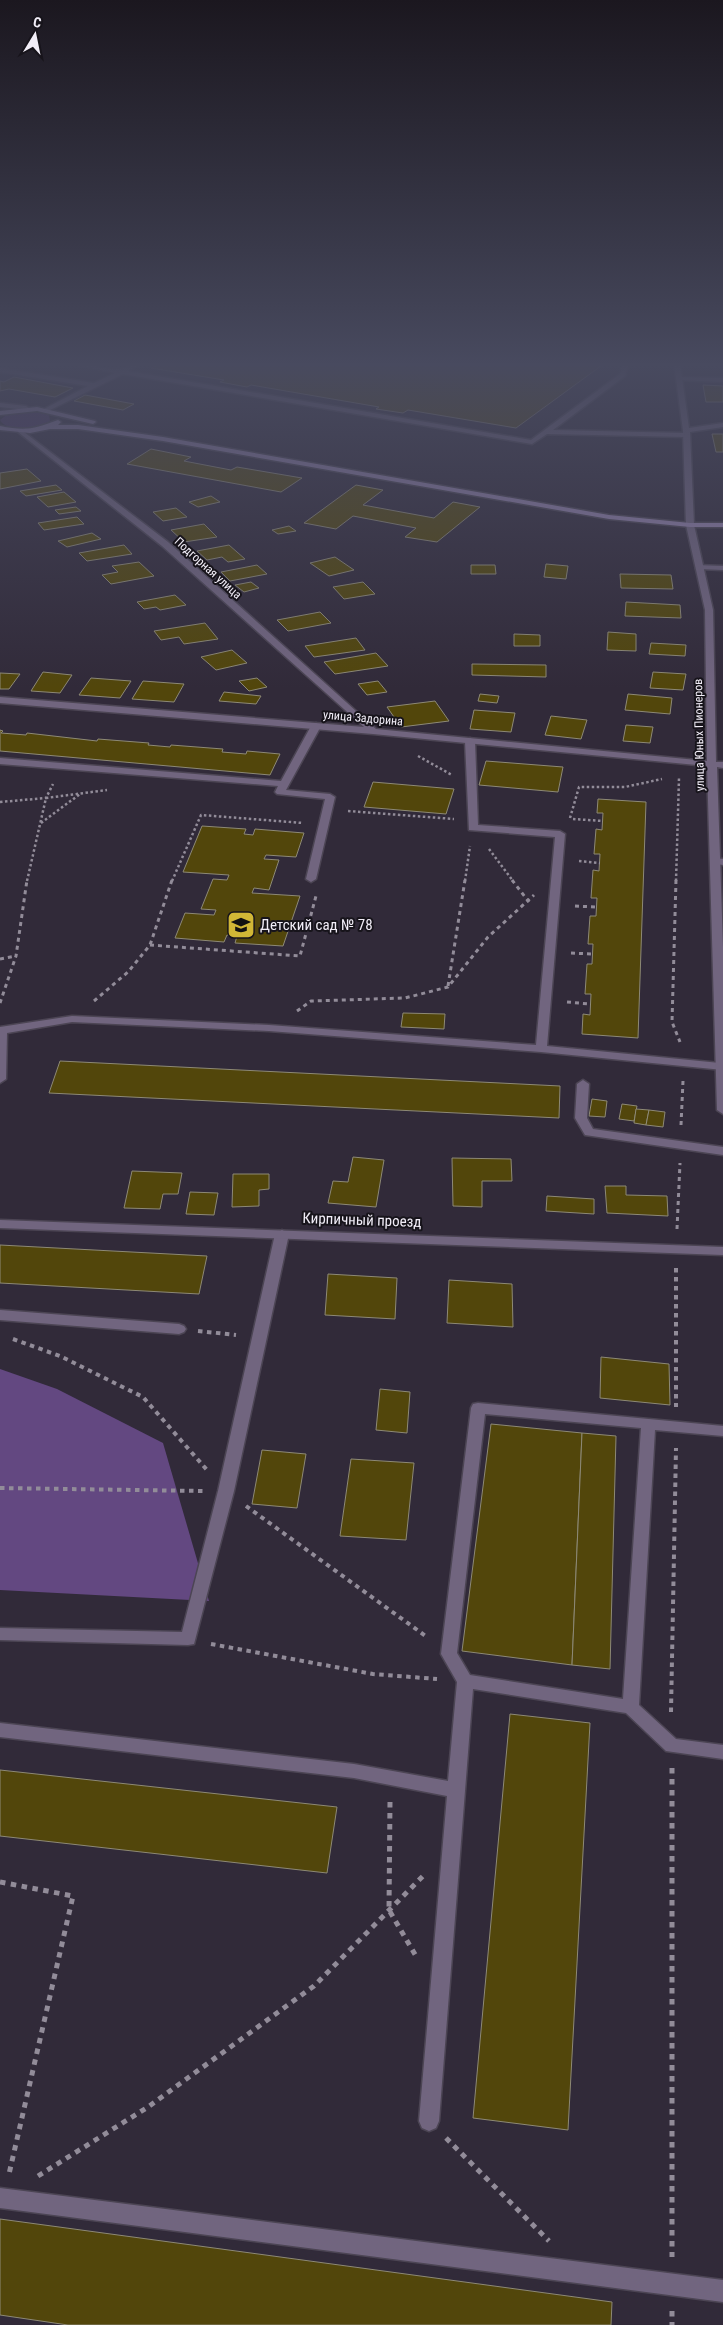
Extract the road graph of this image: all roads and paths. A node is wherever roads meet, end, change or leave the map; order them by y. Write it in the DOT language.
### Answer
graph roads {
  1 [pos="69,472"];
  2 [pos="346,472"];
  3 [pos="688,472"];
  4 [pos="690,525"];
  5 [pos="723,525"];
  6 [pos="699,567"];
  7 [pos="723,568"];
  8 [pos="0,700"];
  9 [pos="316,726"];
  10 [pos="373,731"];
  11 [pos="470,741"];
  12 [pos="415,754"];
  13 [pos="0,761"];
  14 [pos="712,764"];
  15 [pos="723,765"];
  16 [pos="679,778"];
  17 [pos="663,779"];
  18 [pos="285,784"];
  19 [pos="472,786"];
  20 [pos="108,790"];
  21 [pos="80,794"];
  22 [pos="46,798"];
  23 [pos="0,802"];
  24 [pos="327,809"];
  25 [pos="571,811"];
  26 [pos="570,819"];
  27 [pos="603,821"];
  28 [pos="40,824"];
  29 [pos="323,824"];
  30 [pos="473,825"];
  31 [pos="574,861"];
  32 [pos="719,861"];
  33 [pos="600,863"];
  34 [pos="556,875"];
  35 [pos="311,878"];
  36 [pos="528,900"];
  37 [pos="571,906"];
  38 [pos="596,907"];
  39 [pos="551,933"];
  40 [pos="150,945"];
  41 [pos="721,947"];
  42 [pos="566,952"];
  43 [pos="592,954"];
  44 [pos="16,956"];
  45 [pos="0,959"];
  46 [pos="448,987"];
  47 [pos="563,1002"];
  48 [pos="0,1003"];
  49 [pos="590,1004"];
  50 [pos="722,1012"];
  51 [pos="72,1018"];
  52 [pos="269,1028"];
  53 [pos="541,1048"];
  54 [pos="684,1063"];
  55 [pos="720,1067"];
  56 [pos="0,1079"];
  57 [pos="583,1084"];
  58 [pos="723,1110"];
  59 [pos="680,1143"];
  60 [pos="723,1151"];
  61 [pos="0,1224"];
  62 [pos="282,1234"];
  63 [pos="676,1249"];
  64 [pos="723,1251"];
  65 [pos="0,1315"];
  66 [pos="180,1329"];
  67 [pos="8,1337"];
  68 [pos="258,1337"];
  69 [pos="648,1425"];
  70 [pos="676,1426"];
  71 [pos="723,1432"];
  72 [pos="0,1488"];
  73 [pos="226,1491"];
  74 [pos="0,1634"];
  75 [pos="188,1639"];
  76 [pos="450,1654"];
  77 [pos="465,1681"];
  78 [pos="631,1707"];
  79 [pos="0,1730"];
  80 [pos="672,1746"];
  81 [pos="723,1752"];
  82 [pos="390,1776"];
  83 [pos="456,1790"];
  84 [pos="452,1848"];
  85 [pos="0,1882"];
  86 [pos="389,1910"];
  87 [pos="440,1997"];
  88 [pos="429,2122"];
  89 [pos="2,2198"];
  90 [pos="580,2272"];
  91 [pos="672,2284"];
  92 [pos="723,2291"];
  93 [pos="672,2325"];
  1 -- 10 [label="street, Подгорная улица"];
  2 -- 4 [label="street"];
  3 -- 4 [label="street, улица Юных Пионеров"];
  4 -- 5 [label="street"];
  4 -- 6 [label="street, улица Юных Пионеров"];
  6 -- 7 [label="street"];
  6 -- 14 [label="street, улица Юных Пионеров"];
  8 -- 9 [label="street, улица Задорина"];
  9 -- 10 [label="street, улица Задорина"];
  9 -- 18 [label="street"];
  10 -- 11 [label="street, улица Задорина"];
  11 -- 14 [label="street, улица Задорина"];
  11 -- 19 [label="street"];
  12 -- 19 [label="path"];
  13 -- 18 [label="street"];
  14 -- 15 [label="street, улица Задорина"];
  14 -- 32 [label="street, улица Юных Пионеров"];
  16 -- 54 [label="path"];
  17 -- 25 [label="path"];
  18 -- 24 [label="street"];
  19 -- 30 [label="street"];
  20 -- 21 [label="path"];
  21 -- 22 [label="path"];
  21 -- 28 [label="path"];
  22 -- 23 [label="path"];
  22 -- 28 [label="path"];
  24 -- 29 [label="street"];
  24 -- 30 [label="path"];
  26 -- 27 [label="path"];
  28 -- 44 [label="path"];
  29 -- 35 [label="street"];
  29 -- 40 [label="path"];
  30 -- 34 [label="street"];
  30 -- 36 [label="path"];
  30 -- 46 [label="path"];
  31 -- 33 [label="path"];
  32 -- 41 [label="street, улица Юных Пионеров"];
  34 -- 36 [label="path"];
  34 -- 39 [label="street"];
  35 -- 40 [label="path"];
  36 -- 39 [label="path"];
  36 -- 46 [label="path"];
  37 -- 38 [label="path"];
  39 -- 53 [label="street"];
  40 -- 51 [label="path"];
  41 -- 50 [label="street, улица Юных Пионеров"];
  42 -- 43 [label="path"];
  44 -- 45 [label="path"];
  44 -- 48 [label="path"];
  46 -- 52 [label="path"];
  47 -- 49 [label="path"];
  50 -- 55 [label="street, улица Юных Пионеров"];
  51 -- 52 [label="street"];
  51 -- 56 [label="street"];
  52 -- 53 [label="street"];
  53 -- 54 [label="street"];
  54 -- 55 [label="street"];
  54 -- 59 [label="path"];
  55 -- 58 [label="street, улица Юных Пионеров"];
  57 -- 59 [label="street"];
  59 -- 60 [label="street"];
  59 -- 63 [label="path"];
  61 -- 62 [label="street, Кирпичный проезд"];
  62 -- 63 [label="street, Кирпичный проезд"];
  62 -- 68 [label="street"];
  63 -- 64 [label="street, Кирпичный проезд"];
  63 -- 70 [label="path"];
  65 -- 66 [label="street"];
  66 -- 68 [label="path"];
  67 -- 73 [label="path"];
  68 -- 73 [label="street"];
  69 -- 70 [label="street"];
  69 -- 76 [label="street"];
  69 -- 78 [label="street"];
  70 -- 71 [label="street"];
  70 -- 80 [label="path"];
  72 -- 73 [label="path"];
  73 -- 75 [label="street"];
  73 -- 76 [label="path"];
  74 -- 75 [label="street"];
  75 -- 77 [label="path"];
  76 -- 77 [label="street"];
  77 -- 78 [label="street"];
  77 -- 83 [label="street"];
  78 -- 80 [label="street"];
  79 -- 82 [label="street"];
  80 -- 81 [label="street"];
  80 -- 91 [label="path"];
  82 -- 83 [label="street"];
  82 -- 86 [label="path"];
  83 -- 84 [label="street"];
  84 -- 86 [label="path"];
  84 -- 87 [label="street"];
  85 -- 89 [label="path"];
  86 -- 87 [label="path"];
  86 -- 89 [label="path"];
  87 -- 88 [label="street"];
  88 -- 90 [label="path"];
  89 -- 90 [label="street"];
  90 -- 91 [label="street"];
  91 -- 92 [label="street"];
  91 -- 93 [label="path"];
}
